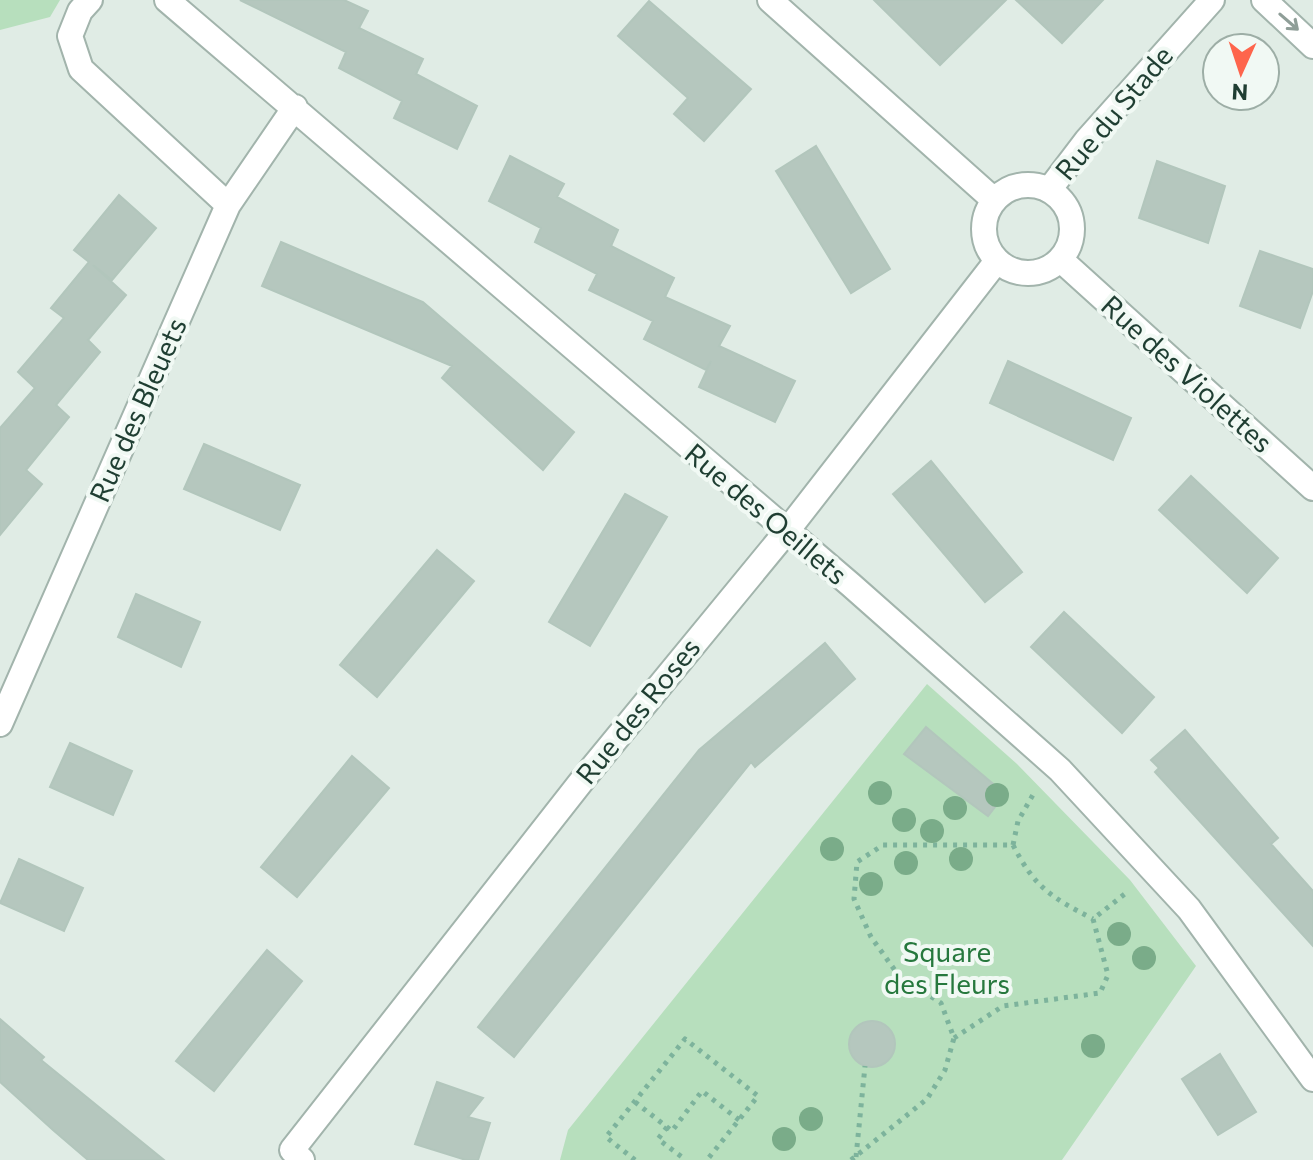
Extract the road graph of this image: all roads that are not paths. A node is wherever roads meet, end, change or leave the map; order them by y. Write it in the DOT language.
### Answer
graph roads {
  1 [pos="90,0"];
  2 [pos="167,0"];
  3 [pos="770,0"];
  4 [pos="1212,0"];
  5 [pos="1264,0"];
  6 [pos="1313,46"];
  7 [pos="295,107"];
  8 [pos="1049,190"];
  9 [pos="994,200"];
  10 [pos="228,205"];
  11 [pos="1061,260"];
  12 [pos="996,262"];
  13 [pos="1313,488"];
  14 [pos="787,531"];
  15 [pos="0,724"];
  16 [pos="1313,1079"];
  17 [pos="292,1157"];
  1 -- 10 [label="street"];
  2 -- 7 [label="street, Rue des Oeillets"];
  3 -- 9 [label="street"];
  4 -- 8 [label="street, Rue du Stade"];
  5 -- 6 [label="street, one-way"];
  7 -- 10 [label="street, Rue des Bleuets"];
  7 -- 14 [label="street, Rue des Oeillets"];
  8 -- 9 [label="street"];
  8 -- 11 [label="street"];
  9 -- 12 [label="street"];
  10 -- 15 [label="street, Rue des Bleuets"];
  11 -- 12 [label="street"];
  11 -- 13 [label="street, Rue des Violettes"];
  12 -- 14 [label="street, Rue des Roses"];
  14 -- 16 [label="street, Rue des Oeillets"];
  14 -- 17 [label="street, Rue des Roses"];
}
